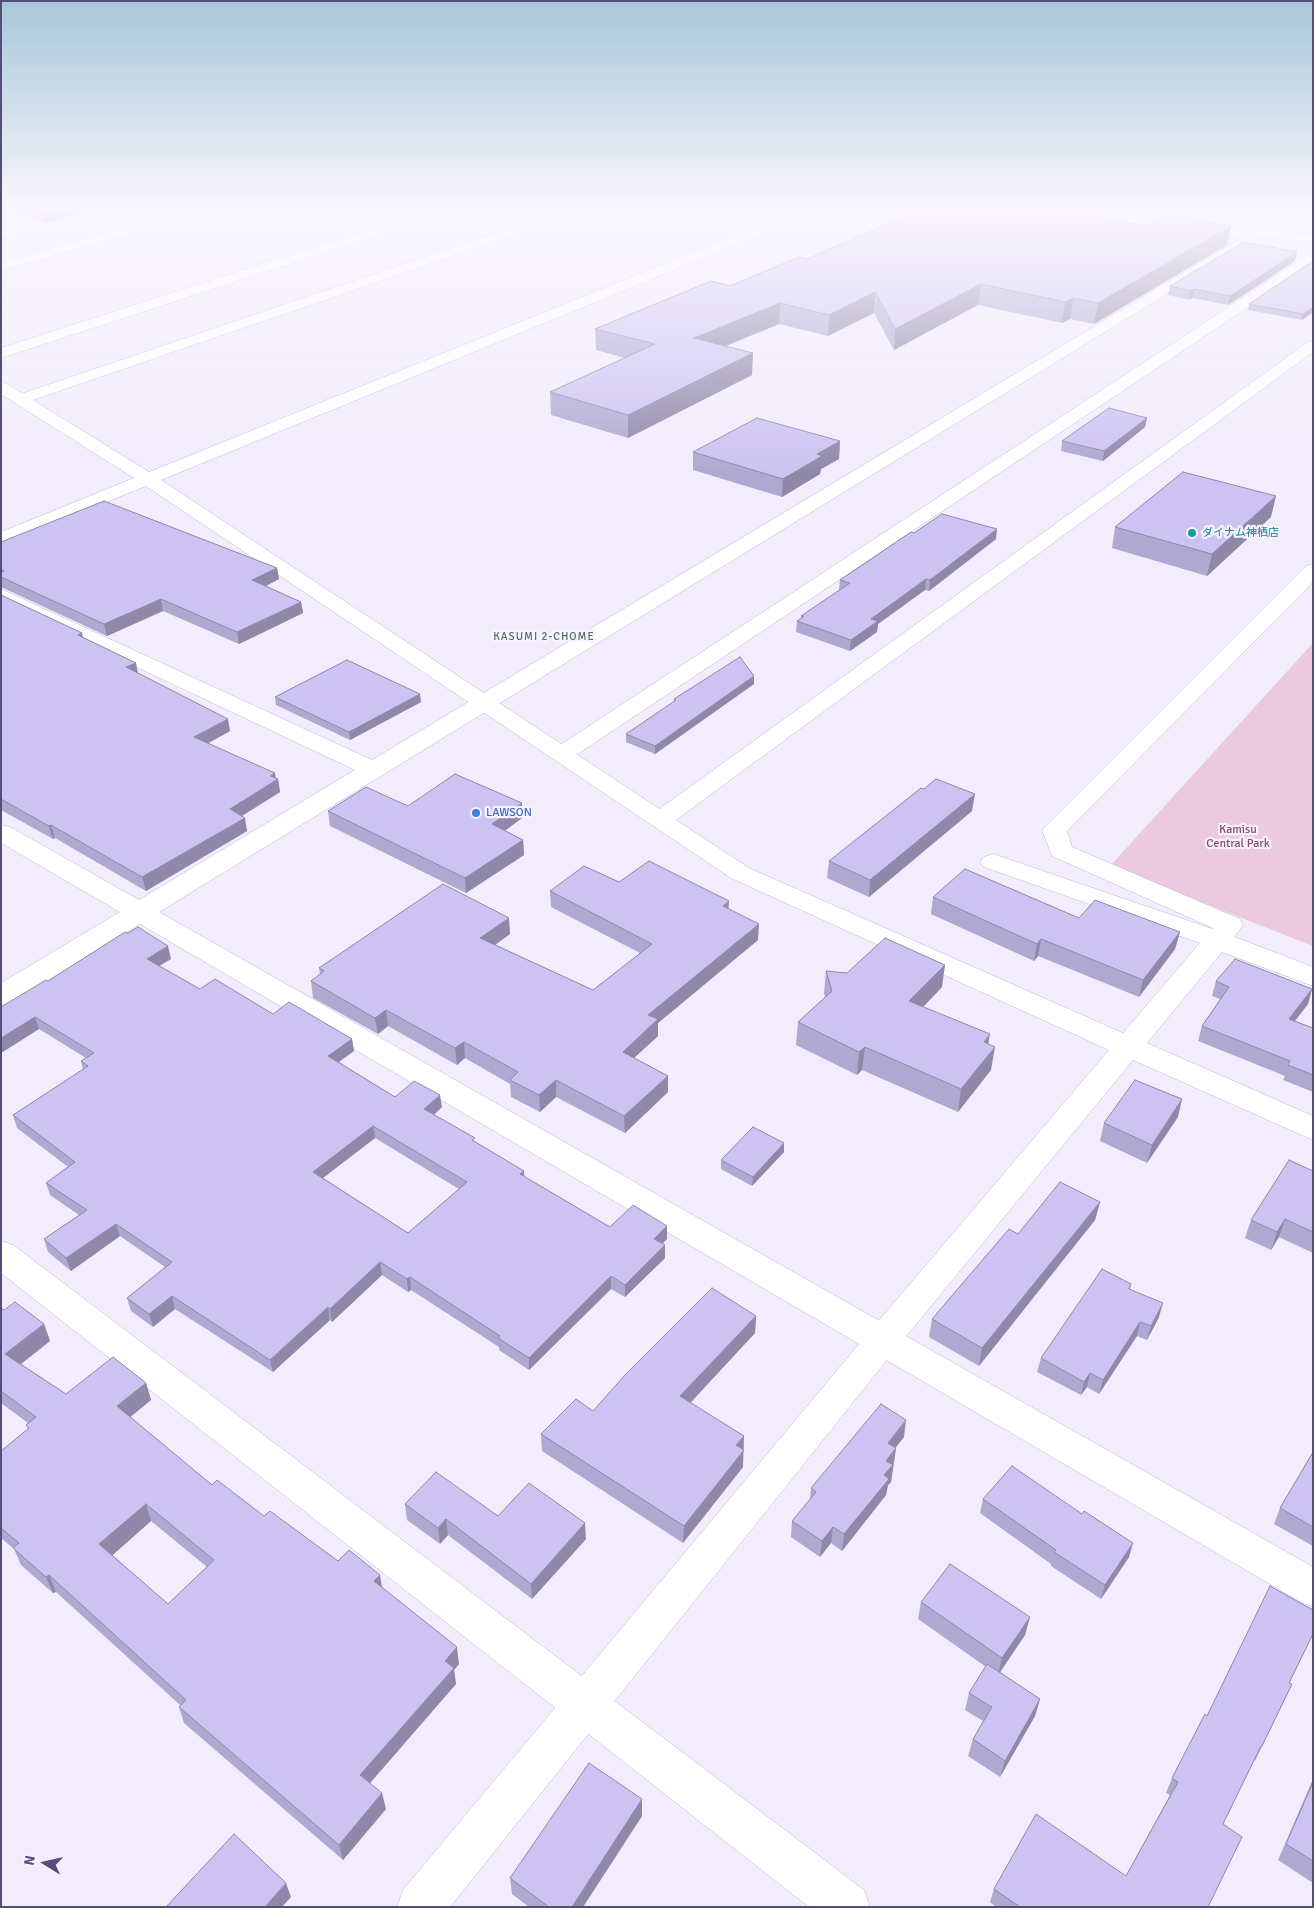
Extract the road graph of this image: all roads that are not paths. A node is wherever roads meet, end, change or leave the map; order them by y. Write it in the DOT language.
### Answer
graph roads {
  1 [pos="180,295"];
  2 [pos="313,295"];
  3 [pos="600,295"];
  4 [pos="1148,295"];
  5 [pos="1257,295"];
  6 [pos="1313,345"];
  7 [pos="1,353"];
  8 [pos="11,393"];
  9 [pos="147,479"];
  10 [pos="1,539"];
  11 [pos="1313,570"];
  12 [pos="1,595"];
  13 [pos="483,701"];
  14 [pos="562,754"];
  15 [pos="374,770"];
  16 [pos="660,820"];
  17 [pos="1,832"];
  18 [pos="993,862"];
  19 [pos="140,912"];
  20 [pos="1217,940"];
  21 [pos="1313,977"];
  22 [pos="1,996"];
  23 [pos="1127,1047"];
  24 [pos="1313,1129"];
  25 [pos="1,1254"];
  26 [pos="882,1341"];
  27 [pos="1313,1588"];
  28 [pos="585,1705"];
  29 [pos="420,1907"];
  30 [pos="847,1907"];
  1 -- 7 [label="street"];
  2 -- 8 [label="street"];
  3 -- 9 [label="street"];
  4 -- 13 [label="street"];
  5 -- 14 [label="street"];
  6 -- 16 [label="street"];
  8 -- 9 [label="street"];
  9 -- 10 [label="street"];
  9 -- 13 [label="street"];
  11 -- 20 [label="street"];
  12 -- 15 [label="street"];
  13 -- 14 [label="street"];
  13 -- 15 [label="street"];
  14 -- 16 [label="street"];
  15 -- 19 [label="street"];
  16 -- 23 [label="street"];
  17 -- 19 [label="street"];
  18 -- 20 [label="street"];
  19 -- 22 [label="street"];
  19 -- 26 [label="street"];
  20 -- 21 [label="street"];
  20 -- 23 [label="street"];
  23 -- 24 [label="street"];
  23 -- 26 [label="street"];
  25 -- 28 [label="street"];
  26 -- 27 [label="street"];
  26 -- 28 [label="street"];
  28 -- 29 [label="street"];
  28 -- 30 [label="street"];
}
